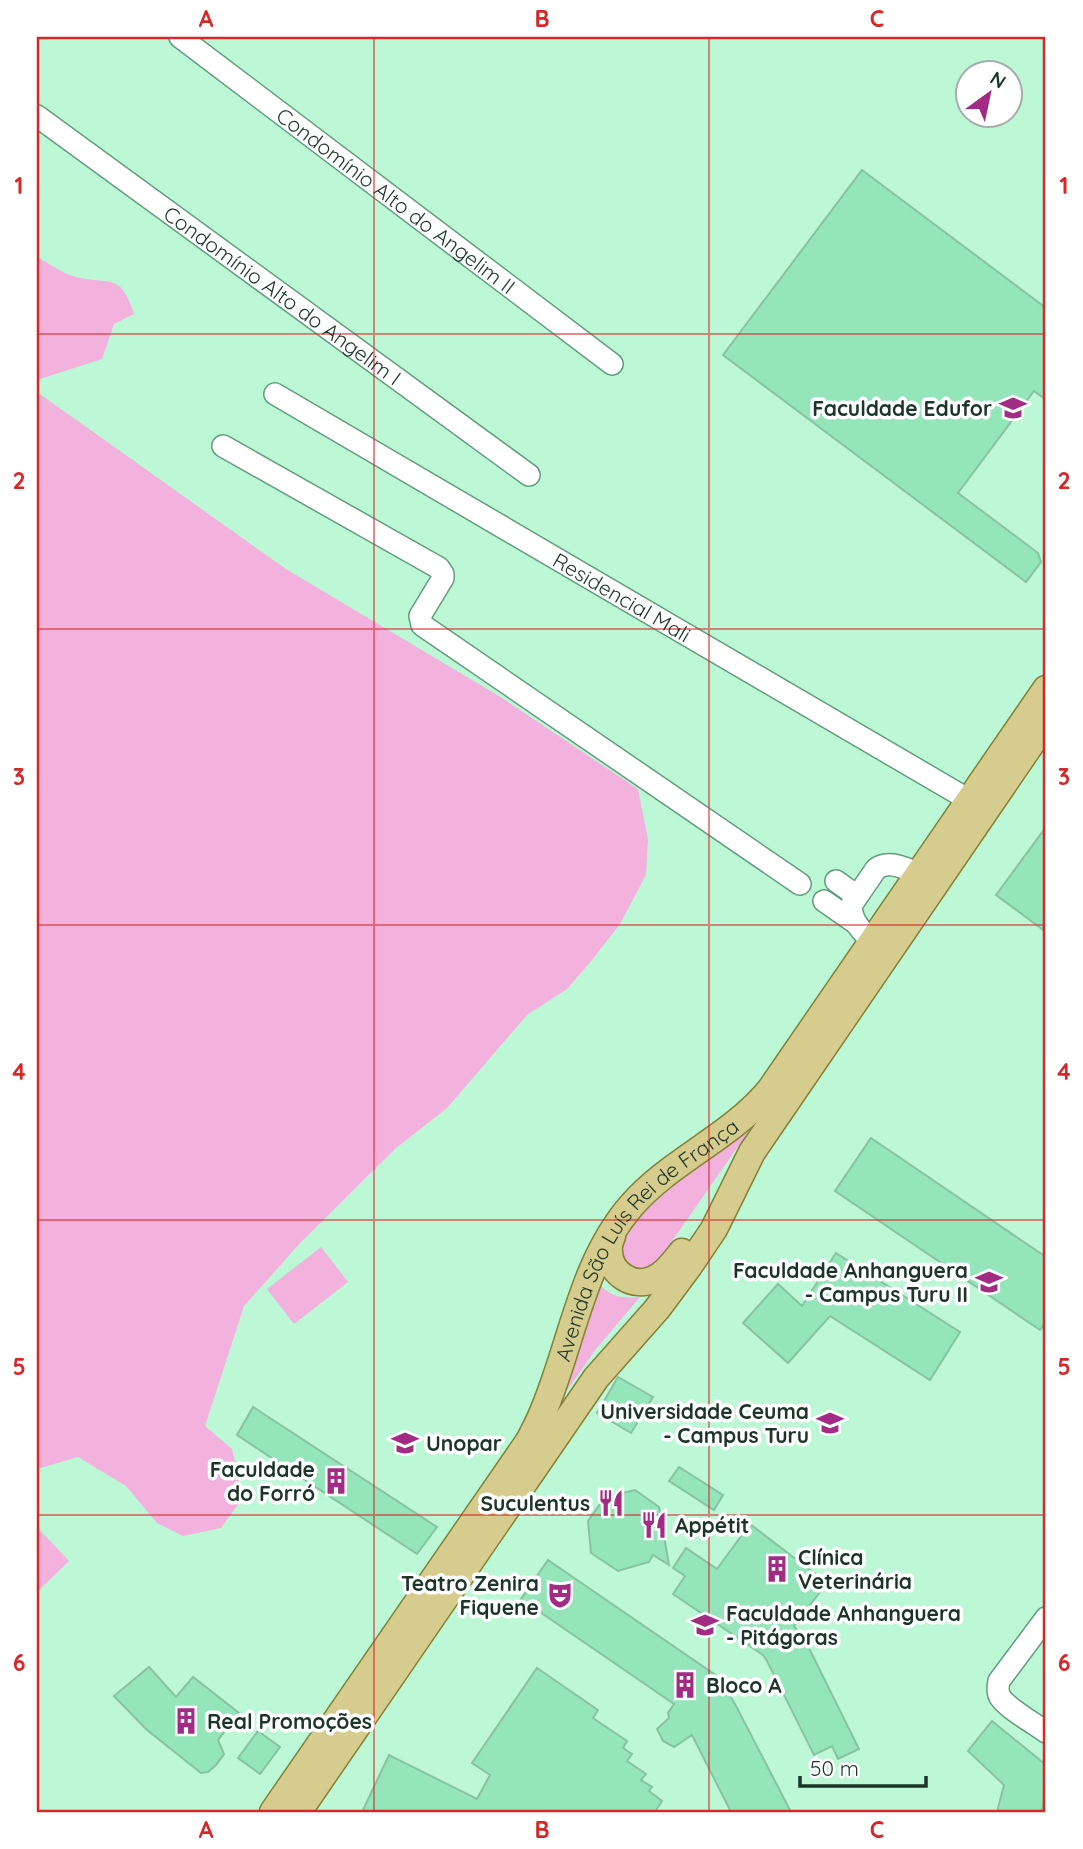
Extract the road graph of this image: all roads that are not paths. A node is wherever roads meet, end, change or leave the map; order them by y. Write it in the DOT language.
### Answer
graph roads {
  1 [pos="180,37"];
  2 [pos="37,117"];
  3 [pos="612,364"];
  4 [pos="275,394"];
  5 [pos="223,446"];
  6 [pos="529,475"];
  7 [pos="1046,688"];
  8 [pos="1046,722"];
  9 [pos="969,800"];
  10 [pos="919,873"];
  11 [pos="836,881"];
  12 [pos="800,884"];
  13 [pos="857,896"];
  14 [pos="824,901"];
  15 [pos="864,933"];
  16 [pos="737,1181"];
  17 [pos="613,1231"];
  18 [pos="1046,1618"];
  19 [pos="1046,1732"];
  20 [pos="273,1812"];
  21 [pos="298,1812"];
  1 -- 3 [label="street, Condomínio Alto do Angelim II"];
  2 -- 6 [label="street, Condomínio Alto do Angelim I"];
  4 -- 9 [label="street, Residencial Mali"];
  5 -- 12 [label="street"];
  7 -- 9 [label="main road, Avenida São Luís Rei de França"];
  8 -- 16 [label="main road, Avenida São Luís Rei de França"];
  9 -- 10 [label="main road, Avenida São Luís Rei de França"];
  10 -- 13 [label="street"];
  10 -- 15 [label="main road, Avenida São Luís Rei de França"];
  11 -- 13 [label="street"];
  13 -- 15 [label="street"];
  14 -- 15 [label="street"];
  15 -- 17 [label="main road, Avenida São Luís Rei de França"];
  16 -- 17 [label="main road"];
  16 -- 21 [label="main road, Avenida São Luís Rei de França"];
  17 -- 20 [label="main road, Avenida São Luís Rei de França"];
  18 -- 19 [label="street"];
}
